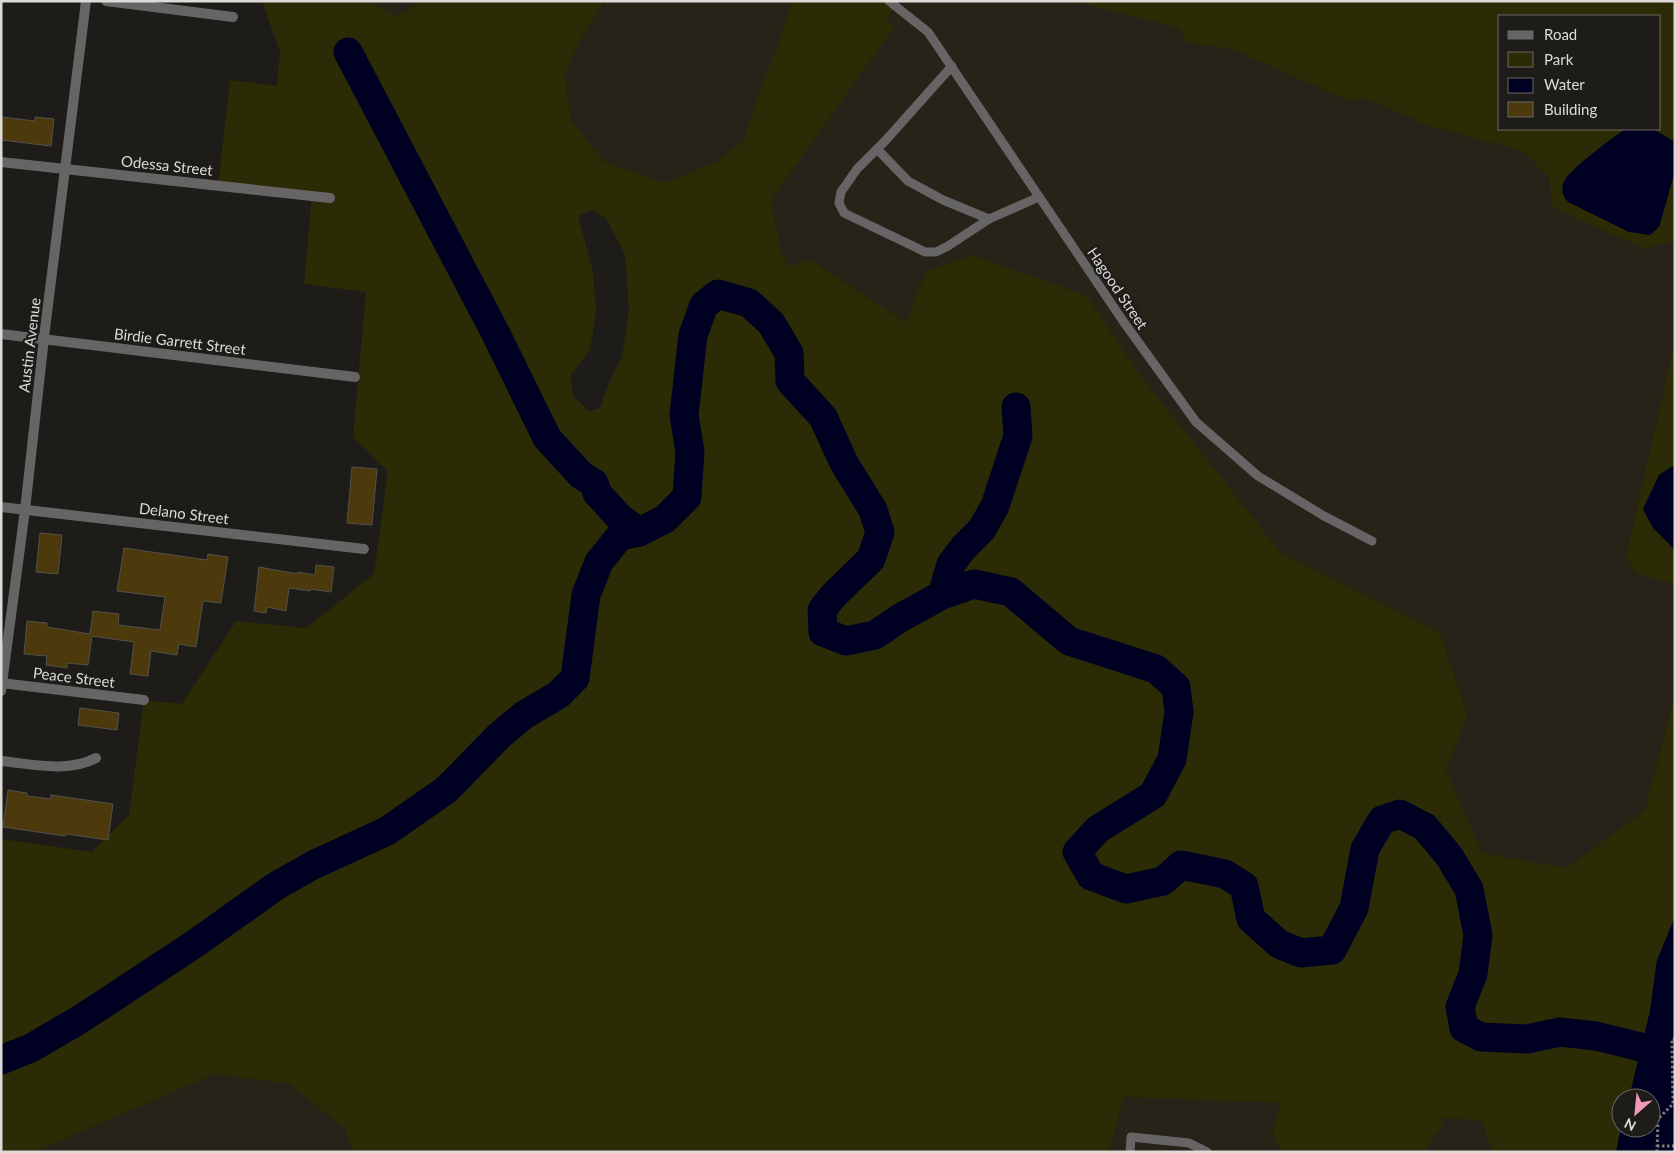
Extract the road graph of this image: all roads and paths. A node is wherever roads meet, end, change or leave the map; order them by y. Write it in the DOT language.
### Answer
graph roads {
  1 [pos="86,1"];
  2 [pos="106,1"];
  3 [pos="889,1"];
  4 [pos="233,17"];
  5 [pos="952,66"];
  6 [pos="876,149"];
  7 [pos="1,162"];
  8 [pos="65,169"];
  9 [pos="1039,197"];
  10 [pos="330,198"];
  11 [pos="988,219"];
  12 [pos="1,334"];
  13 [pos="44,340"];
  14 [pos="355,377"];
  15 [pos="1,507"];
  16 [pos="25,510"];
  17 [pos="1372,541"];
  18 [pos="364,549"];
  19 [pos="2,686"];
  20 [pos="144,700"];
  21 [pos="96,758"];
  22 [pos="1,761"];
  23 [pos="1675,1039"];
  24 [pos="1658,1146"];
  25 [pos="1675,1146"];
  26 [pos="1130,1152"];
  27 [pos="1207,1152"];
  28 [pos="1657,1152"];
  1 -- 8 [label="street, Austin Avenue"];
  2 -- 4 [label="street"];
  3 -- 5 [label="lane, Hagood Street"];
  5 -- 6 [label="lane"];
  5 -- 9 [label="lane, Hagood Street"];
  6 -- 11 [label="lane"];
  6 -- 11 [label="lane"];
  7 -- 8 [label="street, Odessa Street"];
  8 -- 10 [label="street, Odessa Street"];
  8 -- 13 [label="street, Austin Avenue"];
  9 -- 11 [label="lane"];
  9 -- 17 [label="lane, Hagood Street"];
  12 -- 13 [label="street, Birdie Garrett Street"];
  13 -- 14 [label="street, Birdie Garrett Street"];
  13 -- 16 [label="street, Austin Avenue"];
  15 -- 16 [label="street, Delano Street"];
  16 -- 18 [label="street, Delano Street"];
  16 -- 19 [label="street, Austin Avenue"];
  19 -- 20 [label="street, Peace Street"];
  21 -- 22 [label="street"];
  23 -- 24 [label="path"];
  24 -- 25 [label="path"];
  24 -- 28 [label="path"];
  26 -- 27 [label="lane"];
}
